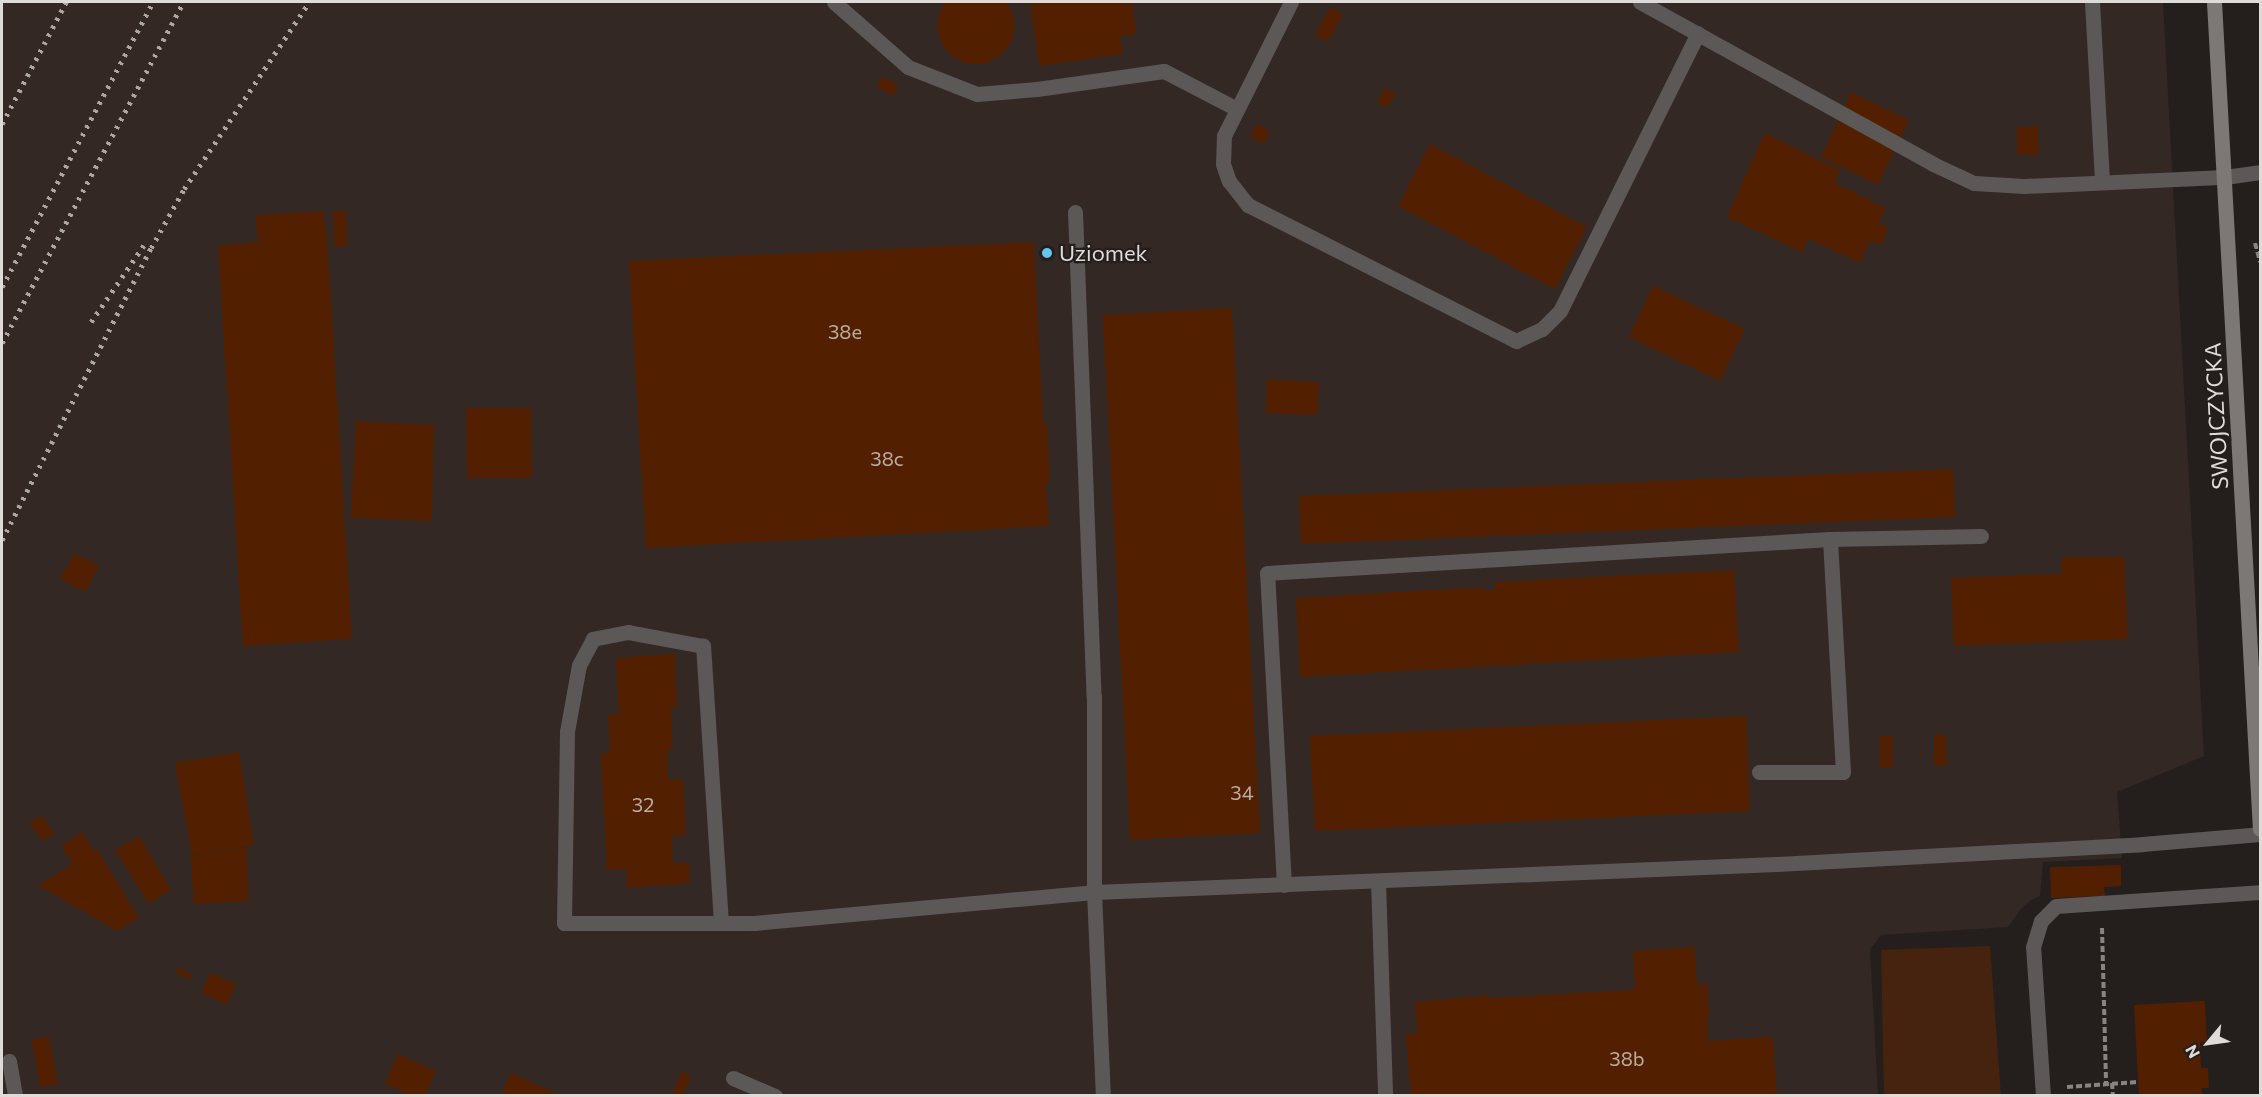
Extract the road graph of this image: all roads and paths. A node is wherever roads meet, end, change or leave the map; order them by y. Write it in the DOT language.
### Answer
graph roads {
  1 [pos="834,2"];
  2 [pos="1292,2"];
  3 [pos="2092,2"];
  4 [pos="2214,2"];
  5 [pos="1649,3"];
  6 [pos="1698,33"];
  7 [pos="1237,109"];
  8 [pos="2260,172"];
  9 [pos="2225,177"];
  10 [pos="2102,182"];
  11 [pos="1075,212"];
  12 [pos="1981,536"];
  13 [pos="1830,539"];
  14 [pos="1759,772"];
  15 [pos="2260,829"];
  16 [pos="2260,834"];
  17 [pos="1378,881"];
  18 [pos="1284,885"];
  19 [pos="1094,892"];
  20 [pos="2260,892"];
  21 [pos="2101,903"];
  22 [pos="721,923"];
  23 [pos="9,1061"];
  24 [pos="733,1078"];
  25 [pos="2138,1082"];
  26 [pos="2106,1083"];
  27 [pos="2112,1083"];
  28 [pos="2042,1092"];
  29 [pos="15,1095"];
  30 [pos="775,1095"];
  31 [pos="1103,1095"];
  32 [pos="1385,1095"];
  33 [pos="2113,1095"];
  1 -- 7 [label="lane"];
  2 -- 7 [label="lane"];
  3 -- 10 [label="lane"];
  4 -- 9 [label="main road, SWOJCZYCKA"];
  5 -- 6 [label="lane"];
  6 -- 7 [label="lane"];
  6 -- 10 [label="lane"];
  8 -- 9 [label="lane"];
  9 -- 10 [label="lane"];
  9 -- 15 [label="main road, SWOJCZYCKA"];
  11 -- 19 [label="lane"];
  12 -- 13 [label="lane"];
  13 -- 14 [label="lane"];
  13 -- 18 [label="lane"];
  16 -- 17 [label="lane"];
  17 -- 18 [label="lane"];
  17 -- 32 [label="lane"];
  18 -- 19 [label="lane"];
  19 -- 22 [label="lane"];
  19 -- 31 [label="lane"];
  20 -- 21 [label="lane"];
  21 -- 26 [label="path"];
  21 -- 28 [label="lane"];
  22 -- 22 [label="lane"];
  23 -- 29 [label="lane"];
  24 -- 30 [label="lane"];
  25 -- 27 [label="path"];
  26 -- 27 [label="path"];
  26 -- 28 [label="path"];
  27 -- 33 [label="path"];
}
